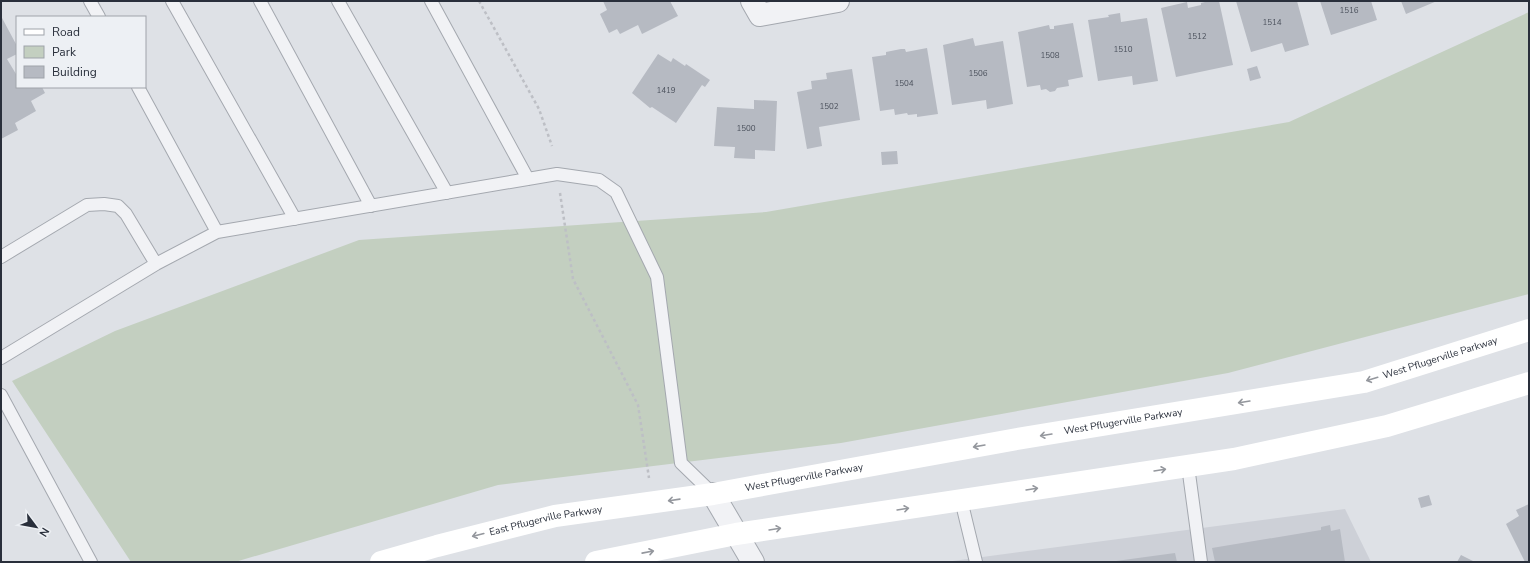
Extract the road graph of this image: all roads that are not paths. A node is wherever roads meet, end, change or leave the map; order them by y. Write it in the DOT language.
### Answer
graph roads {
  1 [pos="90,1"];
  2 [pos="172,1"];
  3 [pos="260,1"];
  4 [pos="338,1"];
  5 [pos="431,1"];
  6 [pos="838,1"];
  7 [pos="756,8"];
  8 [pos="98,16"];
  9 [pos="139,88"];
  10 [pos="528,179"];
  11 [pos="447,193"];
  12 [pos="371,206"];
  13 [pos="295,219"];
  14 [pos="217,232"];
  15 [pos="1,257"];
  16 [pos="156,264"];
  17 [pos="1529,330"];
  18 [pos="1,358"];
  19 [pos="1529,383"];
  20 [pos="1,395"];
  21 [pos="1188,466"];
  22 [pos="713,494"];
  23 [pos="962,500"];
  24 [pos="736,534"];
  25 [pos="91,562"];
  26 [pos="381,562"];
  27 [pos="596,562"];
  28 [pos="753,562"];
  29 [pos="976,562"];
  30 [pos="1201,562"];
  1 -- 8 [label="lane"];
  2 -- 13 [label="lane"];
  3 -- 12 [label="lane"];
  4 -- 11 [label="lane"];
  5 -- 10 [label="lane"];
  6 -- 7 [label="street"];
  9 -- 14 [label="lane"];
  10 -- 11 [label="lane"];
  10 -- 22 [label="lane"];
  11 -- 12 [label="lane"];
  12 -- 13 [label="lane"];
  13 -- 14 [label="lane"];
  14 -- 16 [label="lane"];
  15 -- 16 [label="lane"];
  16 -- 18 [label="lane"];
  17 -- 22 [label="main road, West Pflugerville Parkway, one-way"];
  19 -- 21 [label="main road"];
  20 -- 25 [label="lane"];
  23 -- 21 [label="main road, one-way"];
  21 -- 30 [label="lane"];
  22 -- 24 [label="street"];
  22 -- 26 [label="main road, East Pflugerville Parkway, one-way"];
  24 -- 23 [label="main road, one-way"];
  23 -- 29 [label="lane"];
  27 -- 24 [label="main road, one-way"];
  24 -- 28 [label="street"];
}
